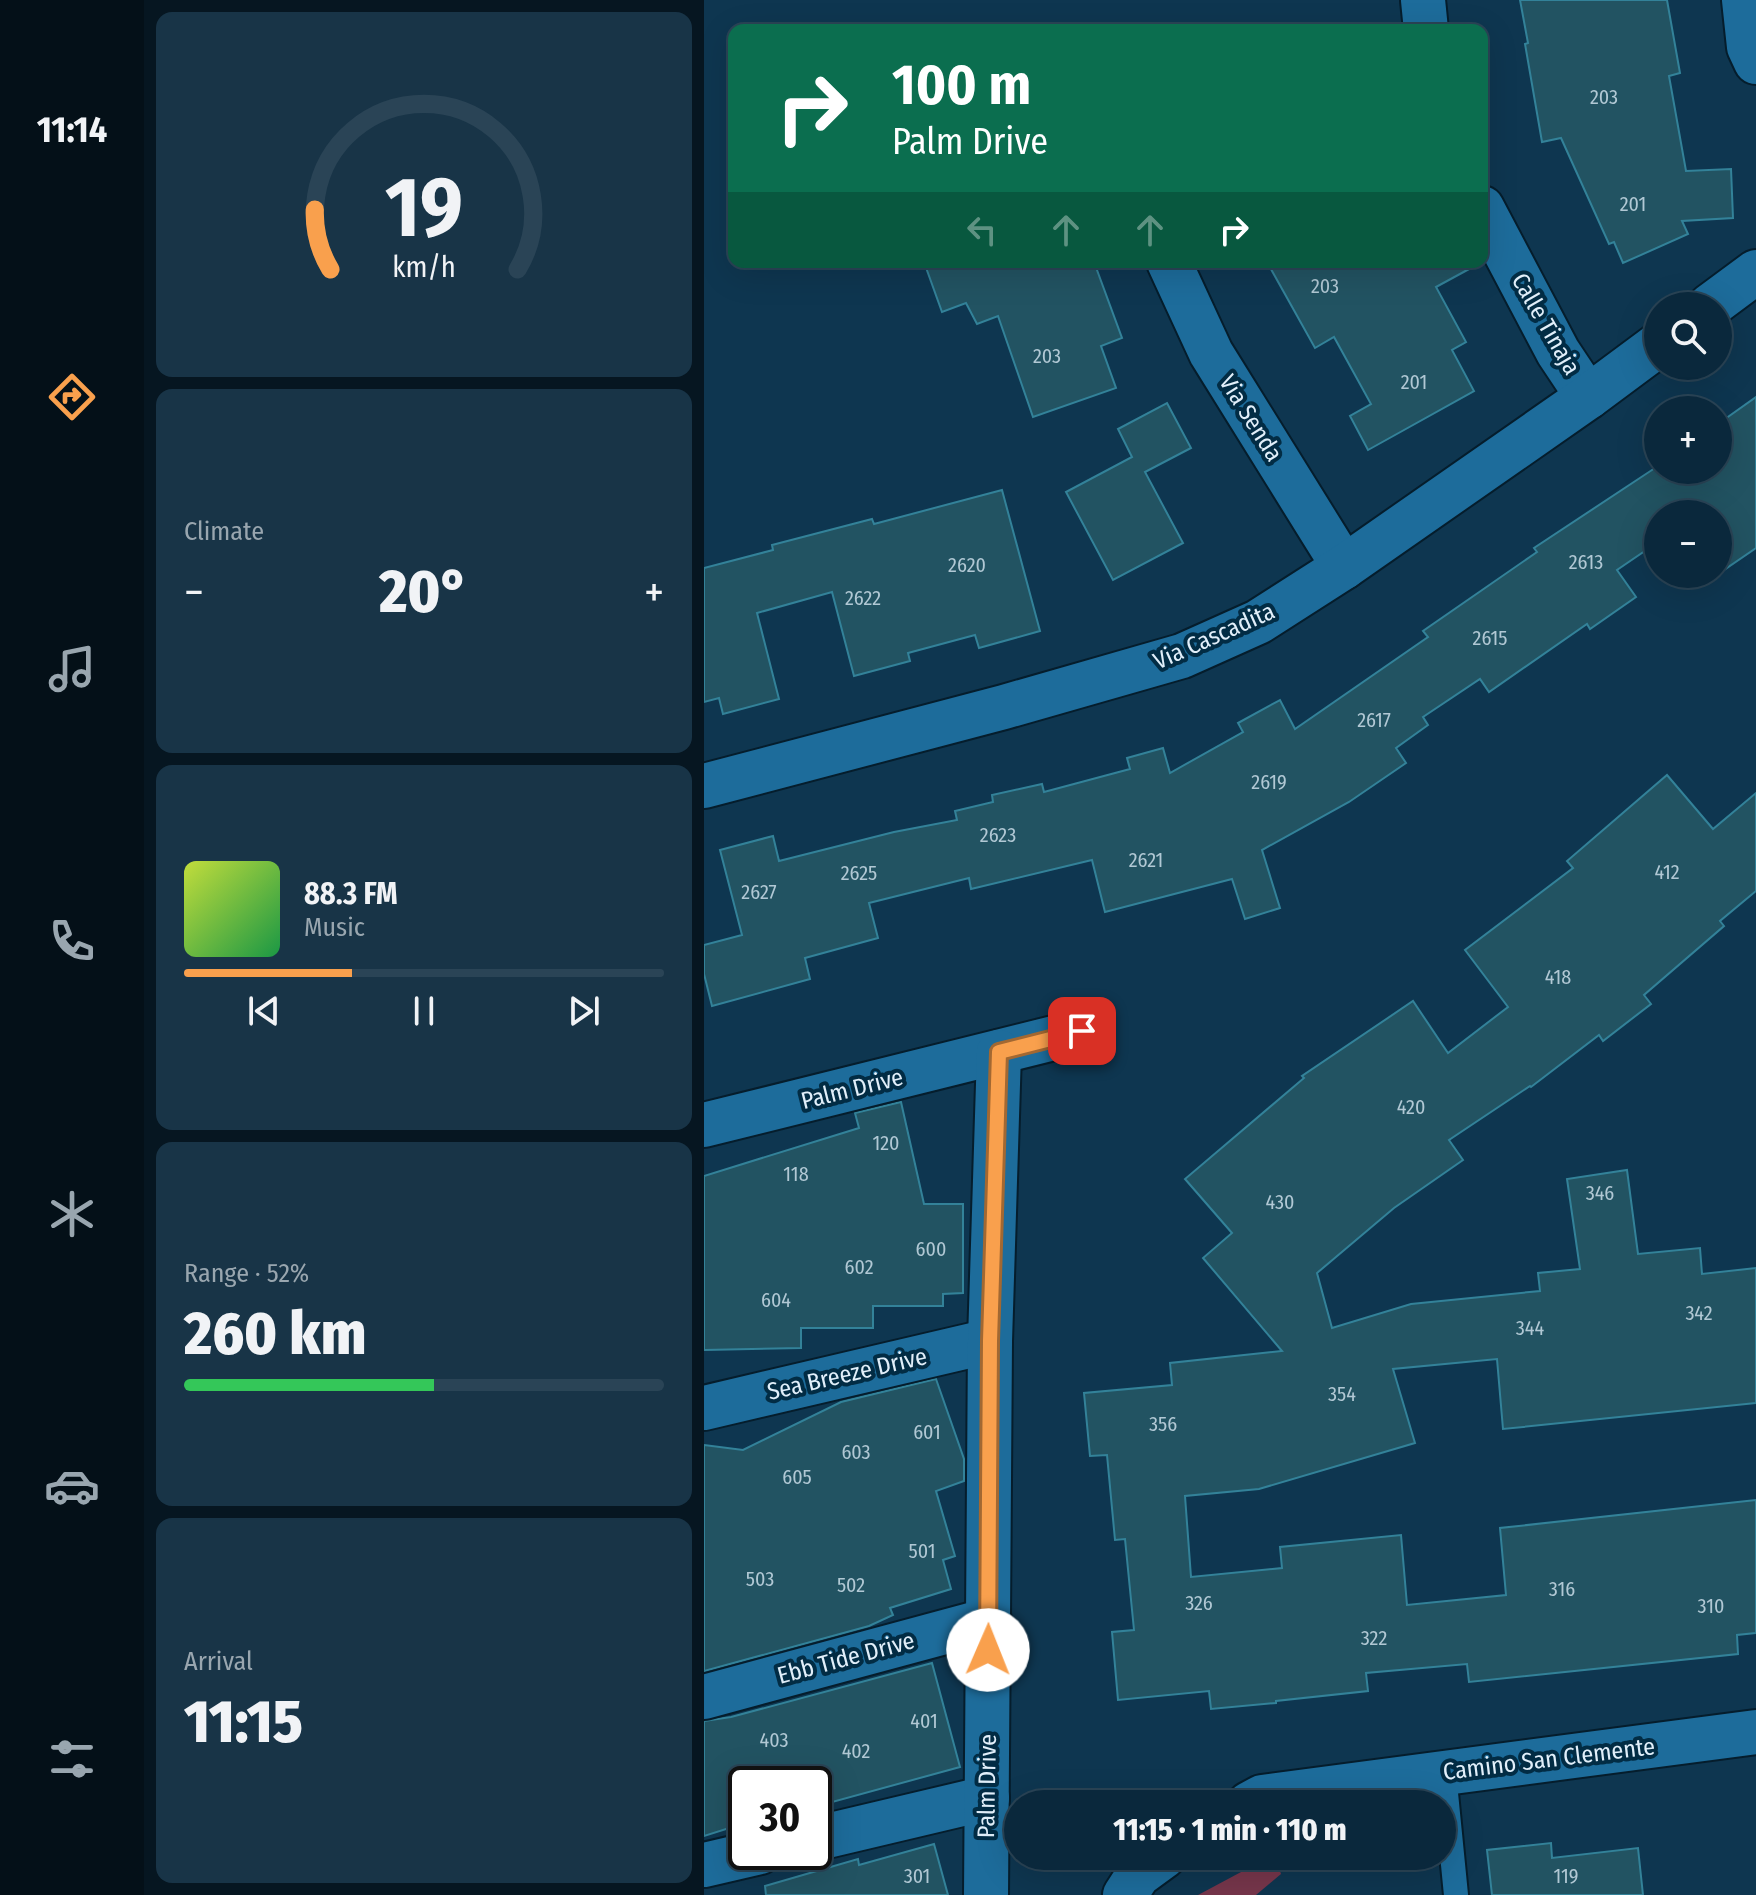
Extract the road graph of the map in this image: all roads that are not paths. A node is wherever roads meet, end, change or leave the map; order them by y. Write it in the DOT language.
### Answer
graph roads {
  1 [pos="1423,0"];
  2 [pos="1744,0"];
  3 [pos="1425,24"];
  4 [pos="1756,62"];
  5 [pos="1488,219"];
  6 [pos="1172,268"];
  7 [pos="1756,272"];
  8 [pos="1729,292"];
  9 [pos="1644,355"];
  10 [pos="1588,397"];
  11 [pos="1344,567"];
  12 [pos="704,786"];
  13 [pos="1082,1031"];
  14 [pos="999,1052"];
  15 [pos="704,1125"];
  16 [pos="990,1341"];
  17 [pos="704,1408"];
  18 [pos="989,1620"];
  19 [pos="704,1697"];
  20 [pos="1756,1732"];
  21 [pos="1444,1773"];
  22 [pos="1315,1790"];
  23 [pos="987,1798"];
  24 [pos="832,1835"];
  25 [pos="728,1859"];
  26 [pos="704,1865"];
  27 [pos="1145,1870"];
  28 [pos="986,1895"];
  29 [pos="1125,1895"];
  30 [pos="1456,1895"];
  1 -- 3 [label="street"];
  2 -- 4 [label="street"];
  5 -- 10 [label="street, Calle Tinaja"];
  6 -- 11 [label="street, Via Senda"];
  7 -- 8 [label="street"];
  9 -- 10 [label="street, Via Cascadita"];
  10 -- 11 [label="street, Via Cascadita"];
  11 -- 12 [label="street, Via Cascadita"];
  13 -- 14 [label="street, Palm Drive"];
  14 -- 15 [label="street, Palm Drive"];
  14 -- 16 [label="street, Palm Drive"];
  16 -- 17 [label="street, Sea Breeze Drive"];
  16 -- 18 [label="street, Palm Drive"];
  18 -- 19 [label="street, Ebb Tide Drive"];
  18 -- 23 [label="street, Palm Drive"];
  20 -- 21 [label="street, Camino San Clemente"];
  21 -- 22 [label="street, Camino San Clemente"];
  21 -- 30 [label="lane"];
  23 -- 24 [label="street"];
  23 -- 28 [label="street, Palm Drive"];
  25 -- 26 [label="street"];
  27 -- 29 [label="street"];
}
